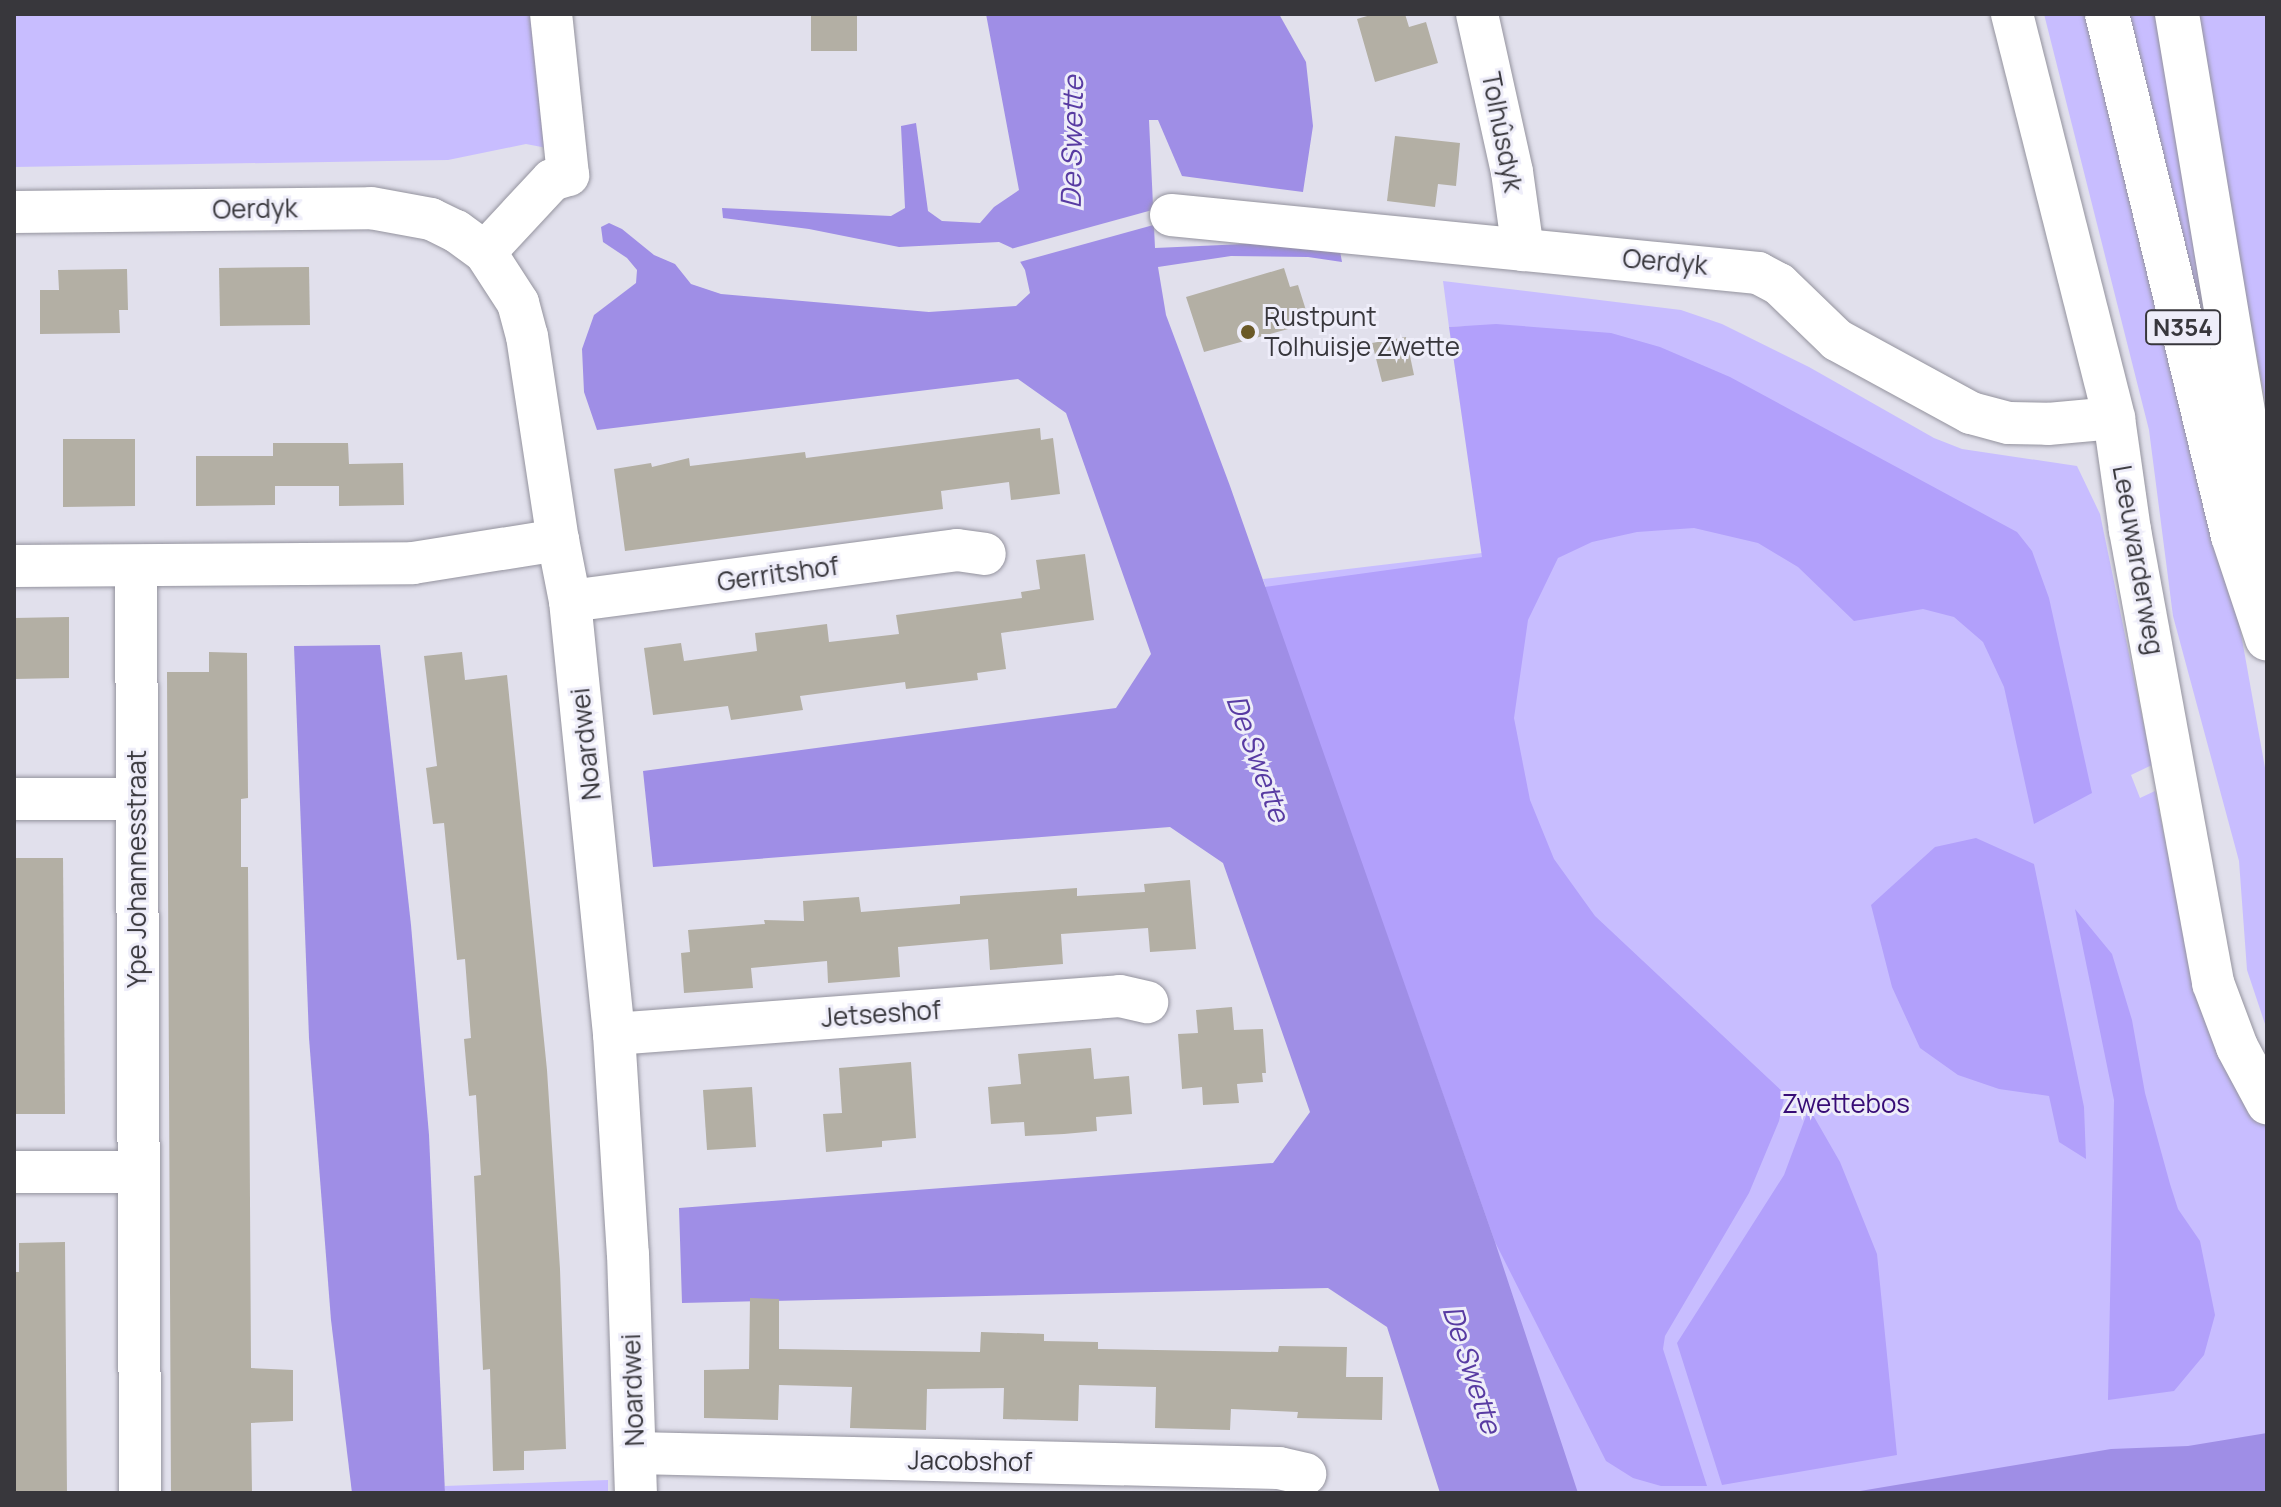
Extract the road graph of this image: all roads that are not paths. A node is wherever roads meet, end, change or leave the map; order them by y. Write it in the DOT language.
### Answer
graph roads {
  1 [pos="551,14"];
  2 [pos="1477,14"];
  3 [pos="2012,14"];
  4 [pos="2107,14"];
  5 [pos="2177,14"];
  6 [pos="14,212"];
  7 [pos="1171,215"];
  8 [pos="1523,250"];
  9 [pos="485,252"];
  10 [pos="2114,418"];
  11 [pos="558,540"];
  12 [pos="985,554"];
  13 [pos="14,566"];
  14 [pos="136,566"];
  15 [pos="570,601"];
  16 [pos="2267,622"];
  17 [pos="2267,638"];
  18 [pos="14,799"];
  19 [pos="137,799"];
  20 [pos="1147,1002"];
  21 [pos="614,1034"];
  22 [pos="2267,1103"];
  23 [pos="14,1172"];
  24 [pos="138,1172"];
  25 [pos="635,1473"];
  26 [pos="1305,1474"];
  27 [pos="140,1493"];
  1 -- 9 [label="street"];
  2 -- 8 [label="street, Tolhûsdyk"];
  3 -- 10 [label="street, Leeuwarderweg"];
  4 -- 17 [label="main road, N354"];
  5 -- 16 [label="main road, N354"];
  6 -- 9 [label="street, Oerdyk"];
  7 -- 8 [label="street, Oerdyk"];
  8 -- 10 [label="street, Oerdyk"];
  9 -- 11 [label="street, Oerdyk"];
  10 -- 22 [label="street, Leeuwarderweg"];
  11 -- 14 [label="street"];
  11 -- 15 [label="street, Noardwei"];
  12 -- 15 [label="street, Gerritshof"];
  13 -- 14 [label="street"];
  14 -- 19 [label="street, Ype Johannesstraat"];
  15 -- 21 [label="street, Noardwei"];
  18 -- 19 [label="street"];
  19 -- 24 [label="street, Ype Johannesstraat"];
  20 -- 21 [label="street, Jetseshof"];
  21 -- 25 [label="street, Noardwei"];
  23 -- 24 [label="street"];
  24 -- 27 [label="street, Ype Johannesstraat"];
  25 -- 26 [label="street, Jacobshof"];
}
